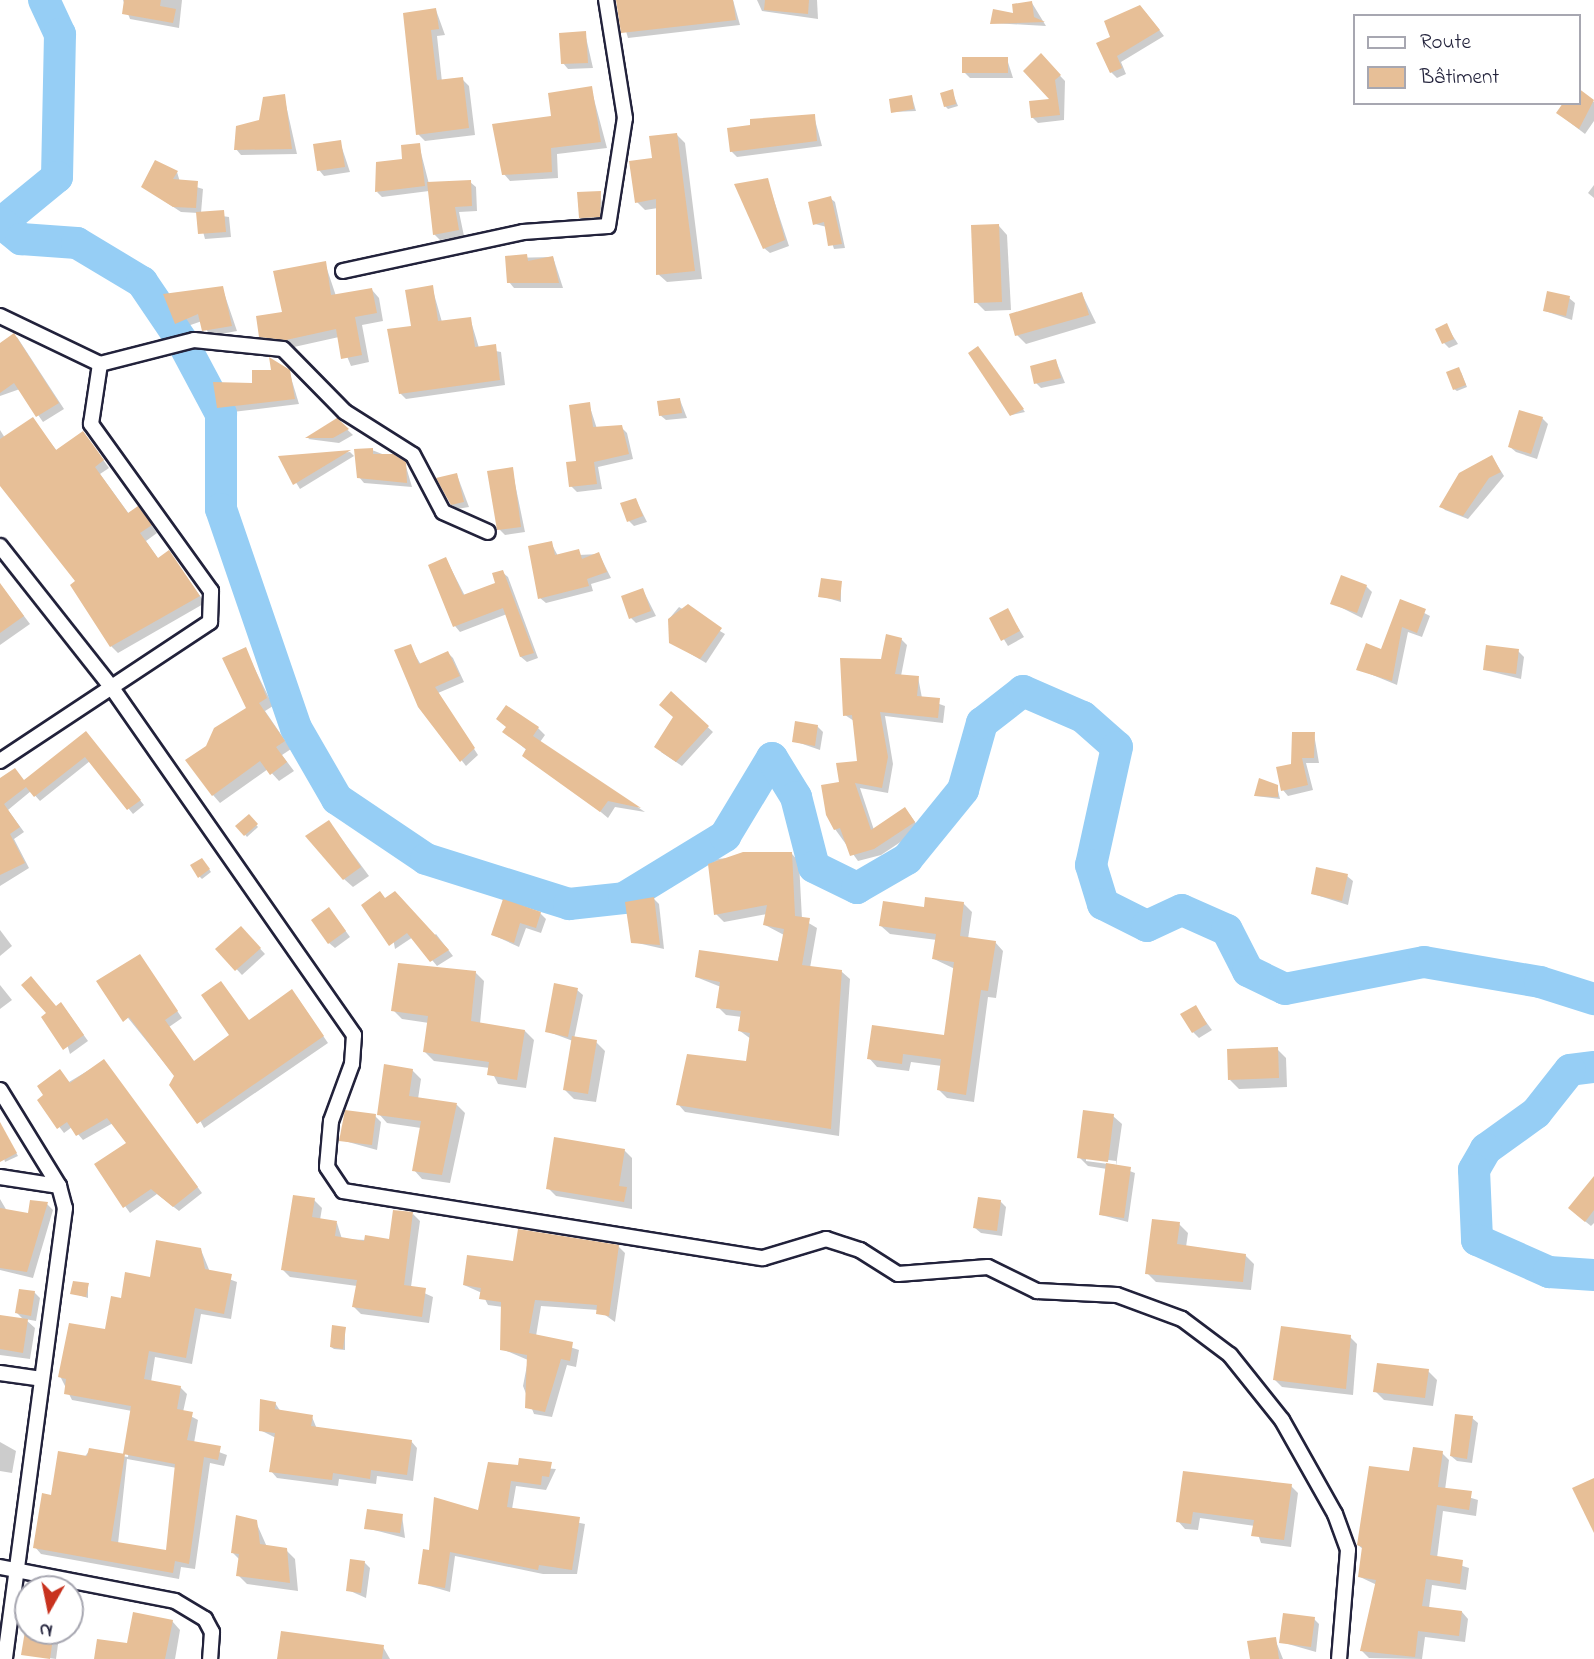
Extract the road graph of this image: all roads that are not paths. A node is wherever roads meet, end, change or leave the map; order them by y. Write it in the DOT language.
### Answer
graph roads {
  1 [pos="606,0"];
  2 [pos="343,271"];
  3 [pos="0,316"];
  4 [pos="100,364"];
  5 [pos="488,533"];
  6 [pos="0,546"];
  7 [pos="111,688"];
  8 [pos="0,761"];
  9 [pos="0,1090"];
  10 [pos="0,1177"];
  11 [pos="59,1186"];
  12 [pos="0,1373"];
  13 [pos="42,1379"];
  14 [pos="0,1567"];
  15 [pos="17,1570"];
  16 [pos="5,1659"];
  17 [pos="210,1659"];
  18 [pos="1339,1659"];
  1 -- 2 [label="street"];
  3 -- 4 [label="street"];
  4 -- 5 [label="street"];
  4 -- 7 [label="street"];
  6 -- 7 [label="street"];
  7 -- 8 [label="street"];
  7 -- 18 [label="street"];
  9 -- 11 [label="street"];
  10 -- 11 [label="street"];
  11 -- 13 [label="street"];
  12 -- 13 [label="street"];
  13 -- 15 [label="street"];
  14 -- 15 [label="street"];
  15 -- 16 [label="street"];
  15 -- 17 [label="street"];
}
